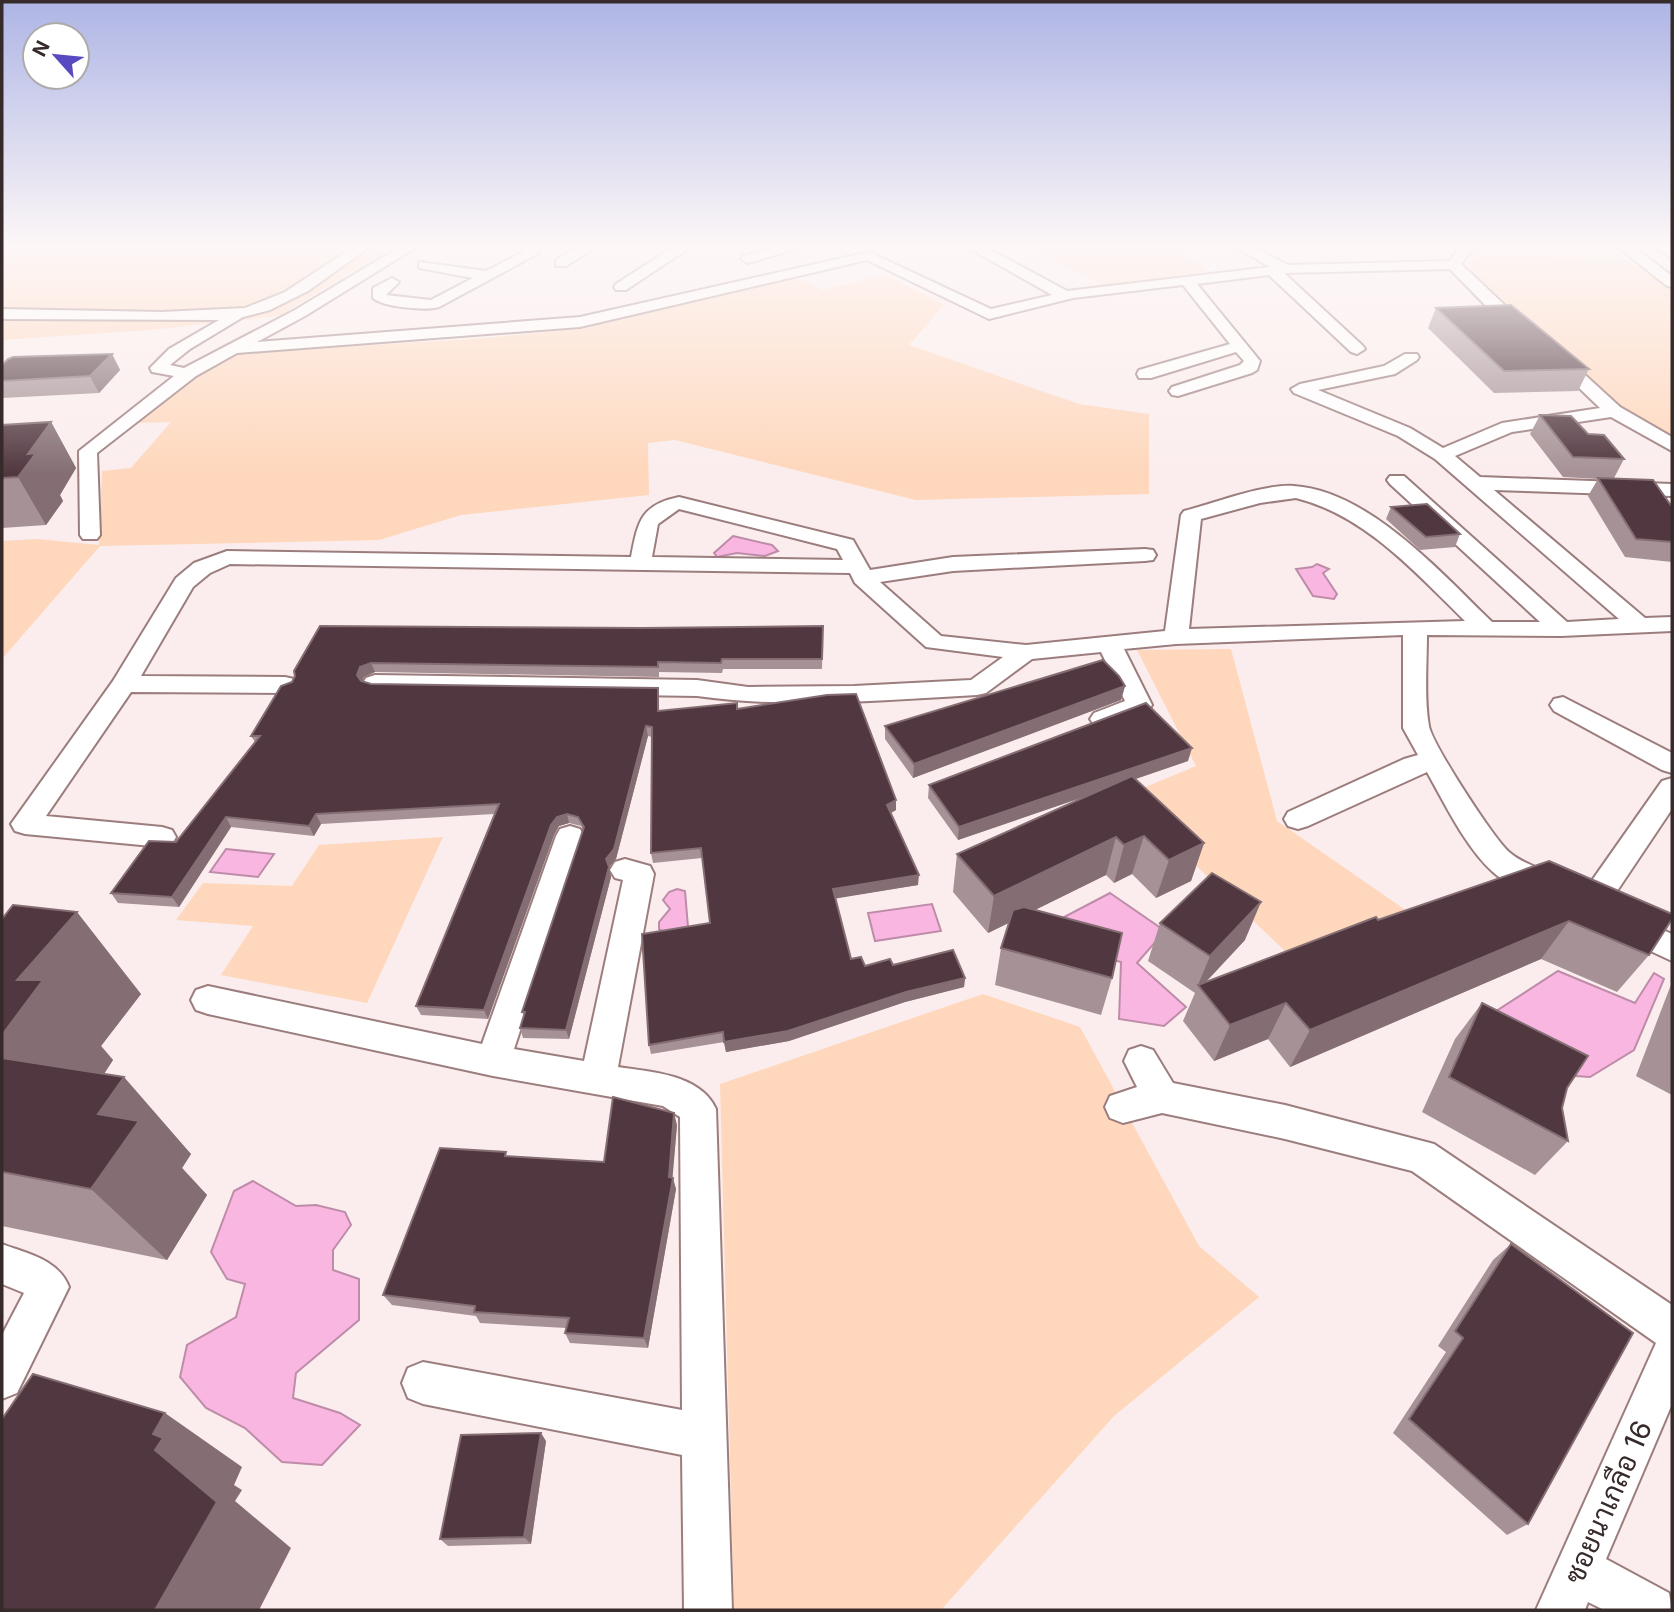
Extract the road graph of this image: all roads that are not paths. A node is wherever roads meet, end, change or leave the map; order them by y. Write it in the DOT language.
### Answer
graph roads {
  1 [pos="224,323"];
  2 [pos="280,323"];
  3 [pos="564,323"];
  4 [pos="1222,323"];
  5 [pos="1332,323"];
  6 [pos="1515,323"];
  7 [pos="1240,345"];
  8 [pos="232,348"];
  9 [pos="1357,349"];
  10 [pos="1411,357"];
  11 [pos="187,374"];
  12 [pos="1145,374"];
  13 [pos="1178,391"];
  14 [pos="1614,411"];
  15 [pos="1672,445"];
  16 [pos="88,452"];
  17 [pos="63,453"];
  18 [pos="1443,455"];
  19 [pos="1397,481"];
  20 [pos="1472,483"];
  21 [pos="1672,490"];
  22 [pos="90,535"];
  23 [pos="1145,555"];
  24 [pos="640,564"];
  25 [pos="860,573"];
  26 [pos="1672,624"];
  27 [pos="1639,625"];
  28 [pos="1415,628"];
  29 [pos="1485,628"];
  30 [pos="1561,629"];
  31 [pos="1176,637"];
  32 [pos="1108,642"];
  33 [pos="1026,652"];
  34 [pos="124,684"];
  35 [pos="375,684"];
  36 [pos="285,685"];
  37 [pos="1563,705"];
  38 [pos="1076,730"];
  39 [pos="1434,762"];
  40 [pos="1672,764"];
  41 [pos="1672,788"];
  42 [pos="1298,819"];
  43 [pos="570,836"];
  44 [pos="162,837"];
  45 [pos="625,870"];
  46 [pos="1590,907"];
  47 [pos="1672,948"];
  48 [pos="208,1000"];
  49 [pos="493,1060"];
  50 [pos="1140,1061"];
  51 [pos="598,1079"];
  52 [pos="1162,1097"];
  53 [pos="1123,1107"];
  54 [pos="2,1264"];
  55 [pos="1672,1330"];
  56 [pos="1672,1355"];
  57 [pos="2,1378"];
  58 [pos="423,1383"];
  59 [pos="705,1437"];
  60 [pos="1569,1590"];
  61 [pos="708,1610"];
  62 [pos="1652,1610"];
  1 -- 11 [label="street"];
  2 -- 8 [label="street"];
  3 -- 8 [label="street"];
  4 -- 7 [label="street"];
  5 -- 9 [label="street"];
  6 -- 14 [label="street"];
  7 -- 12 [label="street"];
  7 -- 13 [label="street"];
  8 -- 11 [label="street"];
  10 -- 18 [label="street"];
  11 -- 16 [label="street"];
  14 -- 15 [label="street"];
  14 -- 18 [label="street"];
  16 -- 17 [label="street"];
  16 -- 22 [label="street"];
  18 -- 20 [label="street"];
  19 -- 30 [label="street"];
  20 -- 21 [label="street"];
  20 -- 27 [label="street"];
  23 -- 25 [label="street"];
  24 -- 25 [label="street"];
  24 -- 25 [label="street"];
  24 -- 34 [label="street"];
  25 -- 33 [label="street"];
  26 -- 27 [label="street"];
  27 -- 30 [label="street"];
  28 -- 29 [label="street"];
  28 -- 31 [label="street"];
  28 -- 39 [label="street"];
  29 -- 30 [label="street"];
  29 -- 31 [label="street"];
  31 -- 32 [label="street"];
  32 -- 33 [label="street"];
  32 -- 38 [label="street"];
  33 -- 35 [label="street"];
  34 -- 36 [label="street"];
  34 -- 44 [label="street"];
  37 -- 40 [label="street"];
  39 -- 42 [label="street"];
  39 -- 46 [label="street"];
  41 -- 46 [label="street"];
  43 -- 49 [label="street"];
  45 -- 51 [label="street"];
  46 -- 47 [label="street"];
  48 -- 49 [label="street"];
  49 -- 51 [label="street"];
  50 -- 52 [label="street"];
  51 -- 59 [label="street"];
  52 -- 53 [label="street"];
  52 -- 55 [label="street"];
  54 -- 57 [label="street"];
  56 -- 60 [label="street, ซอยนาเกลือ 16"];
  58 -- 59 [label="street"];
  59 -- 61 [label="street"];
  60 -- 62 [label="street"];
}
